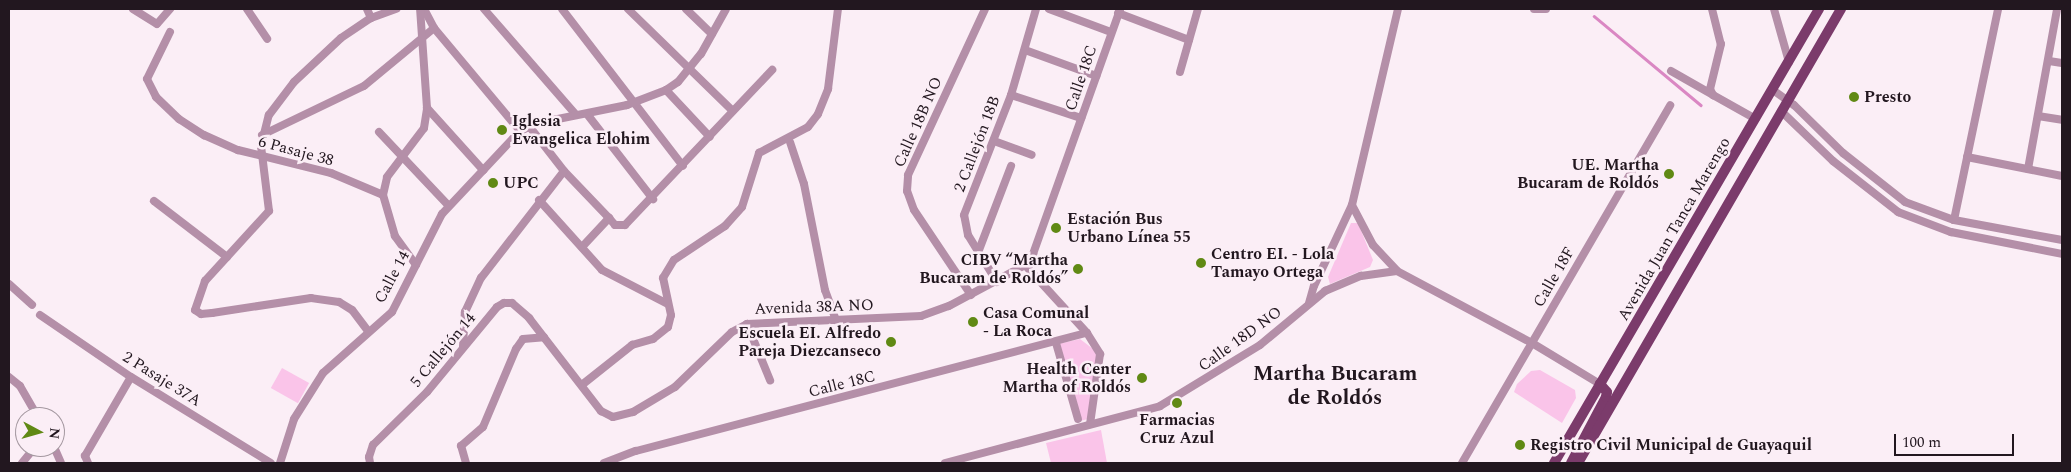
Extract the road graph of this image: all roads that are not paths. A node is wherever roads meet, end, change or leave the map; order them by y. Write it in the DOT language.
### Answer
graph roads {
  1 [pos="133,9"];
  2 [pos="170,9"];
  3 [pos="247,9"];
  4 [pos="367,9"];
  5 [pos="396,9"];
  6 [pos="422,9"];
  7 [pos="484,9"];
  8 [pos="562,9"];
  9 [pos="628,9"];
  10 [pos="686,9"];
  11 [pos="726,9"];
  12 [pos="838,9"];
  13 [pos="985,9"];
  14 [pos="1036,9"];
  15 [pos="1049,9"];
  16 [pos="1198,9"];
  17 [pos="1398,9"];
  18 [pos="1534,9"];
  19 [pos="1546,9"];
  20 [pos="1712,9"];
  21 [pos="1774,9"];
  22 [pos="1819,9"];
  23 [pos="1841,9"];
  24 [pos="1998,9"];
  25 [pos="2057,9"];
  26 [pos="1119,11"];
  27 [pos="371,18"];
  28 [pos="434,28"];
  29 [pos="170,32"];
  30 [pos="1111,32"];
  31 [pos="712,34"];
  32 [pos="422,37"];
  33 [pos="267,39"];
  34 [pos="1188,40"];
  35 [pos="1024,50"];
  36 [pos="2048,61"];
  37 [pos="1789,62"];
  38 [pos="2062,63"];
  39 [pos="688,68"];
  40 [pos="772,70"];
  41 [pos="1671,71"];
  42 [pos="1180,72"];
  43 [pos="1096,76"];
  44 [pos="666,90"];
  45 [pos="1773,90"];
  46 [pos="1011,95"];
  47 [pos="1713,95"];
  48 [pos="1788,100"];
  49 [pos="637,102"];
  50 [pos="1670,105"];
  51 [pos="427,108"];
  52 [pos="1781,111"];
  53 [pos="733,112"];
  54 [pos="587,114"];
  55 [pos="576,115"];
  56 [pos="2038,116"];
  57 [pos="1081,118"];
  58 [pos="1756,119"];
  59 [pos="2062,120"];
  60 [pos="529,126"];
  61 [pos="520,131"];
  62 [pos="379,132"];
  63 [pos="262,135"];
  64 [pos="710,137"];
  65 [pos="994,141"];
  66 [pos="790,142"];
  67 [pos="401,155"];
  68 [pos="1032,155"];
  69 [pos="263,156"];
  70 [pos="1967,158"];
  71 [pos="684,166"];
  72 [pos="1011,166"];
  73 [pos="2028,169"];
  74 [pos="483,170"];
  75 [pos="564,170"];
  76 [pos="2062,176"];
  77 [pos="383,195"];
  78 [pos="653,199"];
  79 [pos="539,200"];
  80 [pos="154,201"];
  81 [pos="448,205"];
  82 [pos="1352,205"];
  83 [pos="609,218"];
  84 [pos="1954,220"];
  85 [pos="2062,240"];
  86 [pos="582,247"];
  87 [pos="979,250"];
  88 [pos="2062,254"];
  89 [pos="227,257"];
  90 [pos="416,265"];
  91 [pos="1025,265"];
  92 [pos="1397,271"];
  93 [pos="997,282"];
  94 [pos="9,284"];
  95 [pos="971,295"];
  96 [pos="1309,303"];
  97 [pos="668,304"];
  98 [pos="32,305"];
  99 [pos="40,315"];
  100 [pos="836,320"];
  101 [pos="747,324"];
  102 [pos="368,331"];
  103 [pos="1087,333"];
  104 [pos="544,337"];
  105 [pos="1056,343"];
  106 [pos="1532,343"];
  107 [pos="463,347"];
  108 [pos="9,376"];
  109 [pos="131,377"];
  110 [pos="770,380"];
  111 [pos="583,384"];
  112 [pos="1600,384"];
  113 [pos="32,407"];
  114 [pos="1078,418"];
  115 [pos="1090,424"];
  116 [pos="87,460"];
  117 [pos="369,460"];
  118 [pos="272,463"];
  119 [pos="280,463"];
  120 [pos="466,463"];
  121 [pos="604,463"];
  122 [pos="946,463"];
  123 [pos="1462,463"];
  124 [pos="1554,463"];
  125 [pos="1571,463"];
  126 [pos="1578,463"];
  1 -- 2 [label="street"];
  3 -- 33 [label="street"];
  4 -- 27 [label="street"];
  5 -- 27 [label="street"];
  6 -- 28 [label="street"];
  6 -- 32 [label="street"];
  7 -- 55 [label="street"];
  8 -- 49 [label="street"];
  9 -- 39 [label="street"];
  10 -- 31 [label="street"];
  11 -- 31 [label="street, Calle 14"];
  12 -- 97 [label="street"];
  13 -- 95 [label="street, Calle 18B NO"];
  14 -- 35 [label="street, 2 Callejón 18B"];
  15 -- 30 [label="street"];
  16 -- 34 [label="street"];
  17 -- 82 [label="street"];
  18 -- 19 [label="street"];
  20 -- 47 [label="street"];
  21 -- 37 [label="street"];
  22 -- 37 [label="main road, Avenida Juan Tanca Marengo"];
  23 -- 48 [label="main road, Avenida Juan Tanca Marengo"];
  24 -- 70 [label="street"];
  25 -- 36 [label="street"];
  26 -- 30 [label="street, Calle 18C"];
  26 -- 34 [label="street"];
  27 -- 63 [label="street"];
  28 -- 32 [label="street"];
  28 -- 61 [label="street"];
  29 -- 69 [label="street, 6 Pasaje 38"];
  30 -- 43 [label="street, Calle 18C"];
  31 -- 39 [label="street, Calle 14"];
  32 -- 51 [label="street"];
  32 -- 63 [label="street"];
  34 -- 42 [label="street"];
  35 -- 43 [label="street"];
  35 -- 46 [label="street, 2 Callejón 18B"];
  36 -- 38 [label="street"];
  36 -- 56 [label="street"];
  37 -- 45 [label="main road, Avenida Juan Tanca Marengo"];
  39 -- 44 [label="street, Calle 14"];
  39 -- 53 [label="street"];
  40 -- 53 [label="street"];
  41 -- 47 [label="street"];
  43 -- 57 [label="street, Calle 18C"];
  44 -- 49 [label="street, Calle 14"];
  44 -- 64 [label="street"];
  45 -- 48 [label="street"];
  45 -- 58 [label="main road, Avenida Juan Tanca Marengo"];
  46 -- 57 [label="street"];
  46 -- 65 [label="street, 2 Callejón 18B"];
  47 -- 58 [label="street"];
  48 -- 52 [label="main road, Avenida Juan Tanca Marengo"];
  48 -- 84 [label="street"];
  49 -- 54 [label="street, Calle 14"];
  49 -- 71 [label="street"];
  50 -- 106 [label="street, Calle 18F"];
  51 -- 67 [label="street"];
  51 -- 74 [label="street"];
  52 -- 88 [label="street"];
  52 -- 126 [label="main road, Avenida Juan Tanca Marengo"];
  53 -- 64 [label="street"];
  54 -- 55 [label="street, Calle 14"];
  54 -- 78 [label="street"];
  55 -- 60 [label="street, Calle 14"];
  56 -- 59 [label="street"];
  56 -- 73 [label="street"];
  57 -- 91 [label="street, Calle 18C"];
  58 -- 112 [label="main road, Avenida Juan Tanca Marengo"];
  60 -- 61 [label="street, Calle 14"];
  60 -- 75 [label="street"];
  61 -- 74 [label="street, Calle 14"];
  62 -- 67 [label="street"];
  63 -- 69 [label="street"];
  64 -- 71 [label="street"];
  65 -- 68 [label="street"];
  65 -- 87 [label="street, 2 Callejón 18B"];
  66 -- 100 [label="street"];
  67 -- 77 [label="street"];
  67 -- 81 [label="street"];
  69 -- 77 [label="street, 6 Pasaje 38"];
  69 -- 89 [label="street"];
  70 -- 73 [label="street"];
  70 -- 84 [label="street"];
  71 -- 78 [label="street"];
  72 -- 87 [label="street"];
  73 -- 76 [label="street"];
  74 -- 81 [label="street, Calle 14"];
  75 -- 79 [label="street"];
  75 -- 83 [label="street"];
  77 -- 90 [label="street"];
  78 -- 83 [label="street"];
  79 -- 86 [label="street"];
  79 -- 107 [label="street"];
  80 -- 89 [label="street"];
  81 -- 90 [label="street, Calle 14"];
  82 -- 92 [label="street"];
  82 -- 96 [label="street"];
  83 -- 86 [label="street"];
  84 -- 85 [label="street"];
  86 -- 97 [label="street"];
  87 -- 93 [label="street, 2 Callejón 18B"];
  89 -- 102 [label="street"];
  90 -- 102 [label="street, Calle 14"];
  91 -- 93 [label="street"];
  91 -- 103 [label="street"];
  92 -- 96 [label="street"];
  92 -- 106 [label="street"];
  93 -- 95 [label="street"];
  94 -- 98 [label="street"];
  95 -- 100 [label="street, Avenida 38A NO"];
  96 -- 115 [label="street, Calle 18D NO"];
  97 -- 111 [label="street"];
  99 -- 109 [label="street, 2 Pasaje 37A"];
  100 -- 101 [label="street, Avenida 38A NO"];
  101 -- 110 [label="street"];
  101 -- 111 [label="street, Avenida 38A NO"];
  102 -- 119 [label="street, Calle 14"];
  103 -- 105 [label="street, Calle 18C"];
  103 -- 115 [label="street"];
  104 -- 107 [label="street, 5 Callejón 14"];
  104 -- 111 [label="street, Avenida 38A NO"];
  104 -- 120 [label="street"];
  105 -- 114 [label="street"];
  105 -- 121 [label="street, Calle 18C"];
  106 -- 112 [label="street"];
  106 -- 123 [label="street, Calle 18F"];
  107 -- 117 [label="street, 5 Callejón 14"];
  108 -- 113 [label="street"];
  109 -- 116 [label="street"];
  109 -- 118 [label="street, 2 Pasaje 37A"];
  112 -- 124 [label="main road, Avenida Juan Tanca Marengo"];
  112 -- 125 [label="main road"];
  115 -- 122 [label="street, Calle 18D NO"];
}
